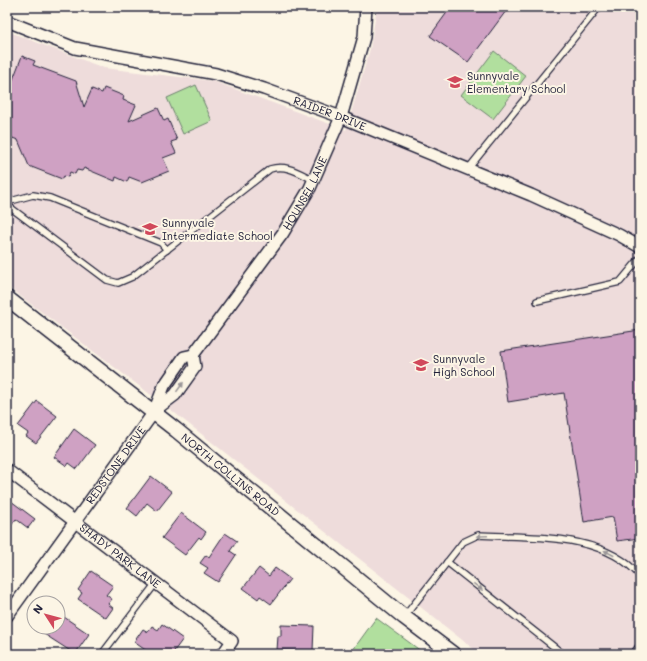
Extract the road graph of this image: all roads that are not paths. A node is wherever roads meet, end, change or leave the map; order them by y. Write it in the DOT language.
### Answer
graph roads {
  1 [pos="366,7"];
  2 [pos="599,7"];
  3 [pos="7,21"];
  4 [pos="341,117"];
  5 [pos="468,170"];
  6 [pos="314,180"];
  7 [pos="7,202"];
  8 [pos="7,205"];
  9 [pos="640,247"];
  10 [pos="167,250"];
  11 [pos="640,258"];
  12 [pos="7,298"];
  13 [pos="537,301"];
  14 [pos="154,412"];
  15 [pos="7,470"];
  16 [pos="76,523"];
  17 [pos="447,562"];
  18 [pos="640,576"];
  19 [pos="156,583"];
  20 [pos="7,616"];
  21 [pos="404,617"];
  22 [pos="640,645"];
  23 [pos="102,654"];
  24 [pos="223,654"];
  25 [pos="453,654"];
  26 [pos="563,654"];
  27 [pos="633,654"];
  1 -- 4 [label="street, HOUNSEL LANE"];
  2 -- 5 [label="lane"];
  3 -- 4 [label="street, RAIDER DRIVE"];
  4 -- 5 [label="street, RAIDER DRIVE"];
  4 -- 6 [label="street, HOUNSEL LANE"];
  5 -- 9 [label="street, RAIDER DRIVE"];
  6 -- 10 [label="lane"];
  6 -- 14 [label="street, HOUNSEL LANE"];
  7 -- 10 [label="lane"];
  8 -- 10 [label="lane"];
  11 -- 13 [label="lane"];
  12 -- 14 [label="street, NORTH COLLINS ROAD"];
  14 -- 16 [label="street, REDSTONE DRIVE"];
  14 -- 21 [label="street, NORTH COLLINS ROAD"];
  15 -- 16 [label="street, SHADY PARK LANE"];
  16 -- 19 [label="street, SHADY PARK LANE"];
  16 -- 20 [label="street, REDSTONE DRIVE"];
  18 -- 17 [label="lane, one-way"];
  17 -- 21 [label="lane"];
  17 -- 26 [label="lane, one-way"];
  19 -- 23 [label="lane"];
  19 -- 24 [label="street, SHADY PARK LANE"];
  21 -- 25 [label="street, NORTH COLLINS ROAD"];
  22 -- 27 [label="lane"];
}
